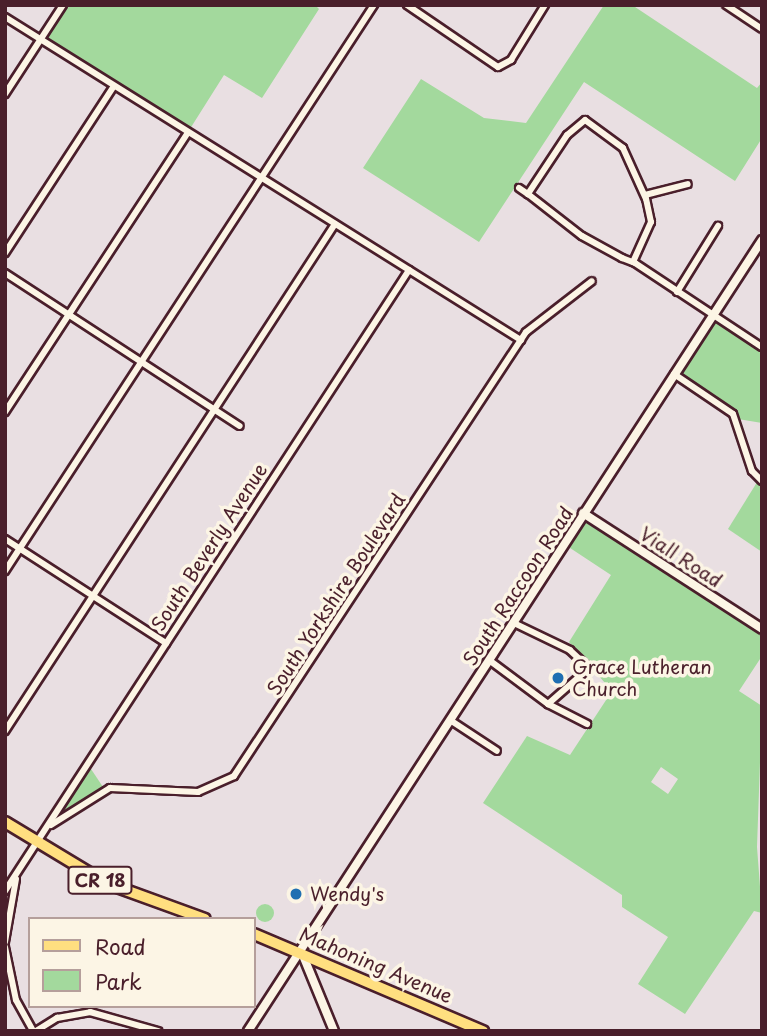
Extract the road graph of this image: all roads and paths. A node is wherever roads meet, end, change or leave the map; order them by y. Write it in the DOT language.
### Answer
graph roads {
  1 [pos="63,5"];
  2 [pos="374,5"];
  3 [pos="407,5"];
  4 [pos="545,5"];
  5 [pos="726,5"];
  6 [pos="5,17"];
  7 [pos="762,29"];
  8 [pos="40,40"];
  9 [pos="114,86"];
  10 [pos="5,94"];
  11 [pos="188,132"];
  12 [pos="261,178"];
  13 [pos="688,184"];
  14 [pos="519,188"];
  15 [pos="528,194"];
  16 [pos="645,195"];
  17 [pos="335,224"];
  18 [pos="718,226"];
  19 [pos="762,240"];
  20 [pos="5,253"];
  21 [pos="633,262"];
  22 [pos="409,270"];
  23 [pos="5,273"];
  24 [pos="592,281"];
  25 [pos="677,292"];
  26 [pos="69,314"];
  27 [pos="713,315"];
  28 [pos="521,340"];
  29 [pos="762,347"];
  30 [pos="142,361"];
  31 [pos="674,374"];
  32 [pos="215,408"];
  33 [pos="5,412"];
  34 [pos="240,426"];
  35 [pos="762,481"];
  36 [pos="583,513"];
  37 [pos="5,540"];
  38 [pos="20,549"];
  39 [pos="5,571"];
  40 [pos="93,596"];
  41 [pos="513,623"];
  42 [pos="762,629"];
  43 [pos="166,643"];
  44 [pos="489,660"];
  45 [pos="548,704"];
  46 [pos="450,720"];
  47 [pos="587,724"];
  48 [pos="5,731"];
  49 [pos="497,751"];
  50 [pos="5,822"];
  51 [pos="51,825"];
  52 [pos="39,843"];
  53 [pos="17,877"];
  54 [pos="5,891"];
  55 [pos="199,917"];
  56 [pos="256,935"];
  57 [pos="5,942"];
  58 [pos="5,947"];
  59 [pos="301,950"];
  60 [pos="34,1031"];
  61 [pos="158,1031"];
  62 [pos="247,1031"];
  63 [pos="334,1031"];
  64 [pos="483,1031"];
  1 -- 8 [label="street"];
  2 -- 12 [label="street"];
  3 -- 4 [label="street"];
  5 -- 7 [label="street"];
  6 -- 8 [label="street"];
  8 -- 9 [label="street"];
  8 -- 10 [label="street"];
  9 -- 11 [label="street"];
  9 -- 20 [label="street"];
  11 -- 12 [label="street"];
  11 -- 26 [label="street"];
  12 -- 17 [label="street"];
  12 -- 30 [label="street"];
  13 -- 16 [label="street"];
  14 -- 15 [label="street"];
  15 -- 16 [label="street"];
  15 -- 21 [label="street"];
  16 -- 21 [label="street"];
  17 -- 22 [label="street"];
  17 -- 32 [label="street"];
  18 -- 25 [label="street"];
  19 -- 27 [label="street, South Raccoon Road"];
  21 -- 25 [label="street"];
  22 -- 28 [label="street"];
  22 -- 43 [label="street, South Beverly Avenue"];
  23 -- 26 [label="street"];
  24 -- 28 [label="street, South Yorkshire Boulevard"];
  25 -- 27 [label="street"];
  26 -- 30 [label="street"];
  26 -- 33 [label="street"];
  27 -- 29 [label="street"];
  27 -- 31 [label="street, South Raccoon Road"];
  28 -- 51 [label="street, South Yorkshire Boulevard"];
  30 -- 32 [label="street"];
  30 -- 38 [label="street"];
  31 -- 35 [label="street"];
  31 -- 36 [label="street, South Raccoon Road"];
  32 -- 34 [label="street"];
  32 -- 40 [label="street"];
  36 -- 41 [label="street, South Raccoon Road"];
  36 -- 42 [label="street, Viall Road"];
  37 -- 38 [label="street"];
  38 -- 39 [label="street"];
  38 -- 40 [label="street"];
  40 -- 43 [label="street"];
  40 -- 48 [label="street"];
  41 -- 44 [label="street, South Raccoon Road"];
  41 -- 45 [label="street"];
  43 -- 51 [label="street, South Beverly Avenue"];
  44 -- 45 [label="street"];
  44 -- 46 [label="street, South Raccoon Road"];
  45 -- 47 [label="street"];
  46 -- 49 [label="street"];
  46 -- 59 [label="street, South Raccoon Road"];
  50 -- 52 [label="main road, CR 18"];
  51 -- 52 [label="street, South Beverly Avenue"];
  52 -- 53 [label="street, South Beverly Avenue"];
  52 -- 55 [label="main road, CR 18"];
  53 -- 54 [label="street"];
  53 -- 57 [label="street"];
  56 -- 59 [label="main road, Mahoning Avenue"];
  58 -- 60 [label="street"];
  59 -- 62 [label="street, South Raccoon Road"];
  59 -- 63 [label="street"];
  59 -- 64 [label="main road, Mahoning Avenue"];
  60 -- 61 [label="street"];
}
